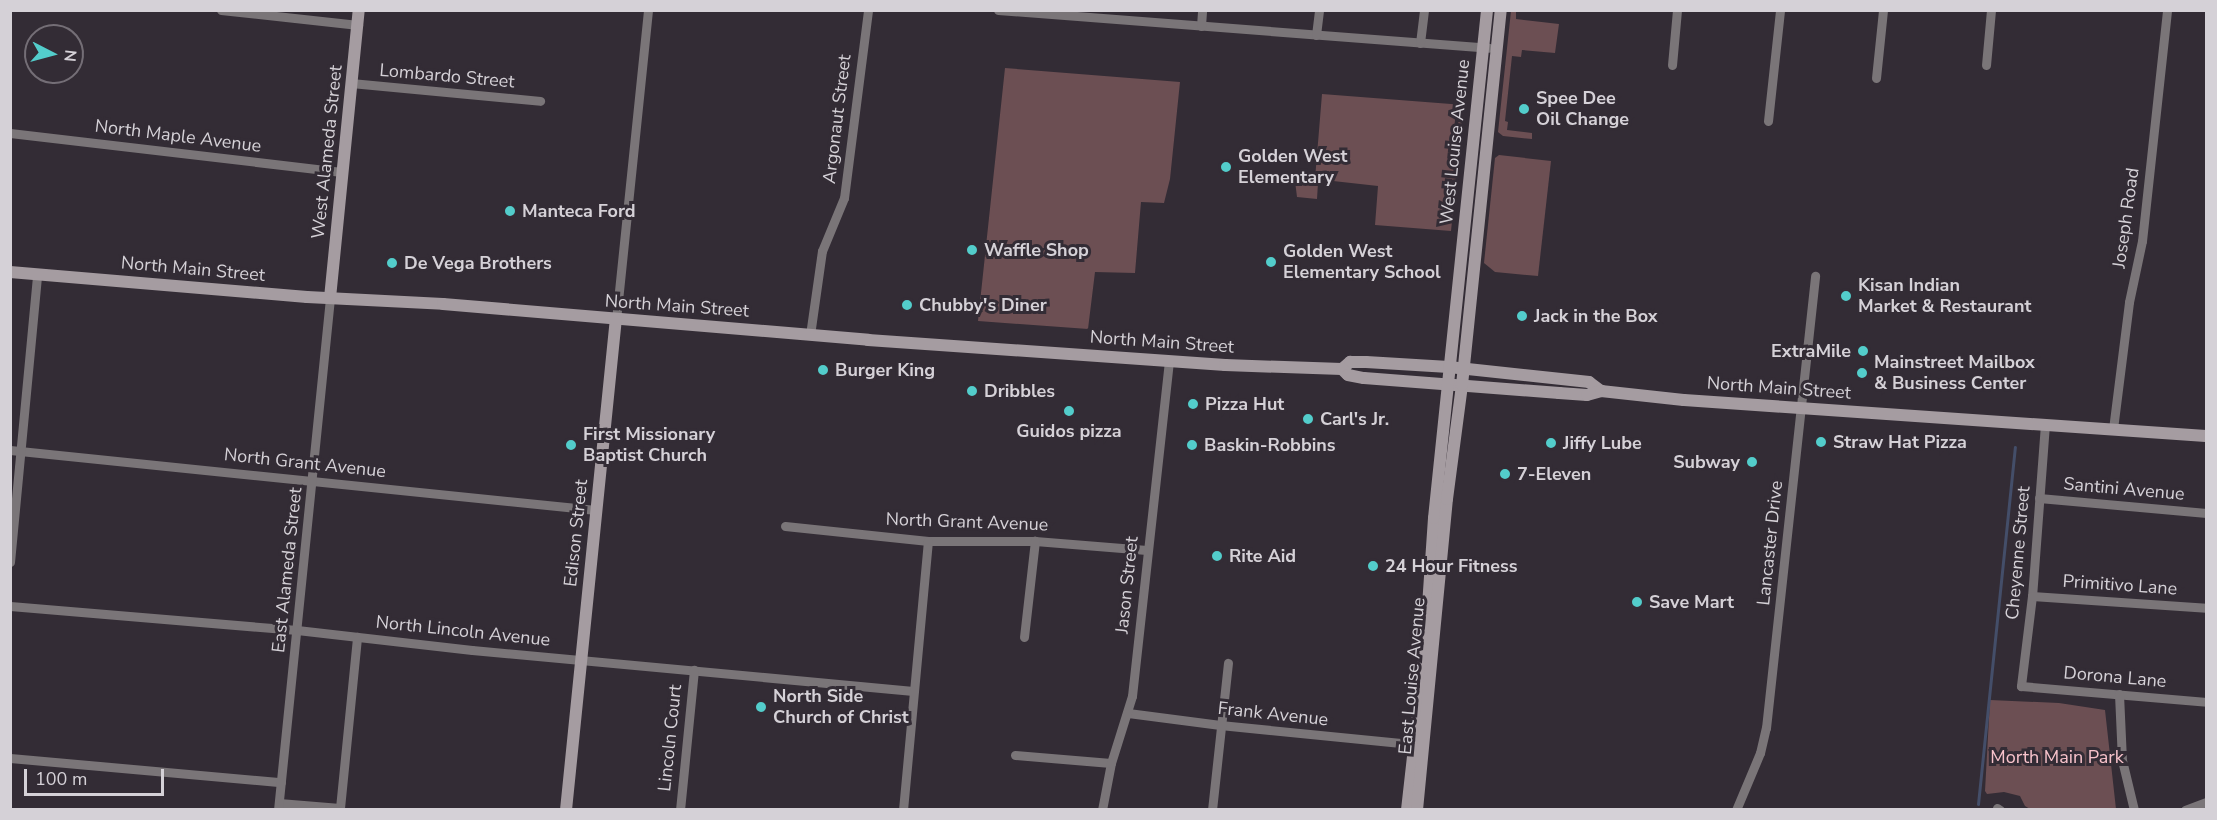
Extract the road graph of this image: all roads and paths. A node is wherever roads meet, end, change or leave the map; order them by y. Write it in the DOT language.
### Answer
graph roads {
  1 [pos="221,10"];
  2 [pos="359,10"];
  3 [pos="648,10"];
  4 [pos="868,10"];
  5 [pos="998,10"];
  6 [pos="1202,10"];
  7 [pos="1319,10"];
  8 [pos="1424,10"];
  9 [pos="1487,10"];
  10 [pos="1501,10"];
  11 [pos="1677,10"];
  12 [pos="1780,10"];
  13 [pos="1883,10"];
  14 [pos="1991,10"];
  15 [pos="2167,10"];
  16 [pos="1096,15"];
  17 [pos="358,25"];
  18 [pos="1201,26"];
  19 [pos="1316,35"];
  20 [pos="1420,43"];
  21 [pos="1483,47"];
  22 [pos="1496,49"];
  23 [pos="1672,65"];
  24 [pos="1986,65"];
  25 [pos="1876,78"];
  26 [pos="351,83"];
  27 [pos="540,101"];
  28 [pos="1768,121"];
  29 [pos="10,133"];
  30 [pos="342,172"];
  31 [pos="10,272"];
  32 [pos="37,275"];
  33 [pos="1815,276"];
  34 [pos="330,298"];
  35 [pos="616,320"];
  36 [pos="810,335"];
  37 [pos="1169,360"];
  38 [pos="1449,367"];
  39 [pos="1464,368"];
  40 [pos="1342,369"];
  41 [pos="1447,384"];
  42 [pos="1462,385"];
  43 [pos="1601,391"];
  44 [pos="1799,407"];
  45 [pos="2045,424"];
  46 [pos="2113,429"];
  47 [pos="2206,436"];
  48 [pos="10,450"];
  49 [pos="21,451"];
  50 [pos="312,480"];
  51 [pos="2039,498"];
  52 [pos="596,510"];
  53 [pos="2206,513"];
  54 [pos="785,526"];
  55 [pos="928,541"];
  56 [pos="1035,541"];
  57 [pos="1147,550"];
  58 [pos="10,562"];
  59 [pos="2032,596"];
  60 [pos="10,606"];
  61 [pos="2206,608"];
  62 [pos="297,630"];
  63 [pos="357,637"];
  64 [pos="1024,637"];
  65 [pos="581,659"];
  66 [pos="1227,663"];
  67 [pos="694,670"];
  68 [pos="2021,686"];
  69 [pos="913,691"];
  70 [pos="2119,694"];
  71 [pos="2206,702"];
  72 [pos="1128,713"];
  73 [pos="1220,725"];
  74 [pos="1420,745"];
  75 [pos="1015,755"];
  76 [pos="10,758"];
  77 [pos="1111,763"];
  78 [pos="281,782"];
  79 [pos="2206,802"];
  80 [pos="279,806"];
  81 [pos="566,810"];
  82 [pos="680,810"];
  83 [pos="903,810"];
  84 [pos="1102,810"];
  85 [pos="1212,810"];
  86 [pos="1407,810"];
  87 [pos="1417,810"];
  88 [pos="1736,810"];
  89 [pos="2134,810"];
  90 [pos="2185,810"];
  1 -- 17 [label="street"];
  2 -- 17 [label="main road, West Alameda Street"];
  3 -- 35 [label="street, Edison Street"];
  4 -- 36 [label="street, Argonaut Street"];
  5 -- 16 [label="street"];
  6 -- 18 [label="street"];
  7 -- 19 [label="street"];
  8 -- 20 [label="street"];
  9 -- 21 [label="main road, West Louise Avenue"];
  10 -- 22 [label="main road, West Louise Avenue"];
  11 -- 23 [label="street"];
  12 -- 28 [label="street"];
  13 -- 25 [label="street"];
  14 -- 24 [label="street"];
  15 -- 46 [label="street, Joseph Road"];
  16 -- 18 [label="street"];
  17 -- 26 [label="main road, West Alameda Street"];
  18 -- 19 [label="street"];
  19 -- 20 [label="street"];
  20 -- 21 [label="street"];
  21 -- 22 [label="street"];
  21 -- 38 [label="main road, West Louise Avenue"];
  22 -- 39 [label="main road, West Louise Avenue"];
  26 -- 27 [label="street, Lombardo Street"];
  26 -- 30 [label="main road, West Alameda Street"];
  29 -- 30 [label="street, North Maple Avenue"];
  30 -- 34 [label="main road, West Alameda Street"];
  31 -- 32 [label="main road, North Main Street"];
  32 -- 34 [label="main road, North Main Street"];
  32 -- 49 [label="street"];
  33 -- 44 [label="street, Lancaster Drive"];
  34 -- 35 [label="main road, North Main Street"];
  34 -- 50 [label="street, East Alameda Street"];
  35 -- 36 [label="main road, North Main Street"];
  35 -- 52 [label="main road, Edison Street"];
  36 -- 37 [label="main road, North Main Street"];
  37 -- 40 [label="main road, North Main Street"];
  37 -- 57 [label="street, Jason Street"];
  38 -- 39 [label="main road, North Main Street"];
  38 -- 40 [label="main road, North Main Street"];
  38 -- 41 [label="main road, West Louise Avenue"];
  39 -- 42 [label="main road, East Louise Avenue"];
  39 -- 43 [label="main road, North Main Street"];
  40 -- 41 [label="main road, North Main Street"];
  41 -- 42 [label="main road, North Main Street"];
  41 -- 74 [label="main road, East Louise Avenue"];
  42 -- 43 [label="main road, North Main Street"];
  42 -- 74 [label="main road, East Louise Avenue"];
  43 -- 44 [label="main road, North Main Street"];
  44 -- 45 [label="main road, North Main Street"];
  44 -- 88 [label="street, Lancaster Drive"];
  45 -- 46 [label="main road, North Main Street"];
  45 -- 51 [label="street, Cheyenne Street"];
  46 -- 47 [label="main road, North Main Street"];
  48 -- 49 [label="street, North Grant Avenue"];
  49 -- 50 [label="street, North Grant Avenue"];
  49 -- 58 [label="street"];
  50 -- 52 [label="street, North Grant Avenue"];
  50 -- 62 [label="street, East Alameda Street"];
  51 -- 53 [label="street, Santini Avenue"];
  51 -- 59 [label="street, Cheyenne Street"];
  52 -- 65 [label="main road, Edison Street"];
  54 -- 55 [label="street, North Grant Avenue"];
  55 -- 56 [label="street, North Grant Avenue"];
  55 -- 69 [label="street"];
  56 -- 57 [label="street, North Grant Avenue"];
  56 -- 64 [label="street"];
  57 -- 72 [label="street, Jason Street"];
  59 -- 61 [label="street, Primitivo Lane"];
  59 -- 68 [label="street, Cheyenne Street"];
  60 -- 62 [label="street, North Lincoln Avenue"];
  62 -- 63 [label="street, North Lincoln Avenue"];
  62 -- 78 [label="street, East Alameda Street"];
  63 -- 65 [label="street, North Lincoln Avenue"];
  63 -- 80 [label="street"];
  65 -- 67 [label="street, North Lincoln Avenue"];
  65 -- 81 [label="main road, Edison Street"];
  66 -- 73 [label="street"];
  67 -- 69 [label="street, North Lincoln Avenue"];
  67 -- 82 [label="street, Lincoln Court"];
  68 -- 70 [label="street, Dorona Lane"];
  69 -- 83 [label="street"];
  70 -- 71 [label="street, Dorona Lane"];
  70 -- 89 [label="street"];
  72 -- 73 [label="street, Frank Avenue"];
  72 -- 77 [label="street, Jason Street"];
  73 -- 74 [label="street, Frank Avenue"];
  73 -- 85 [label="street"];
  74 -- 86 [label="main road, East Louise Avenue"];
  74 -- 87 [label="main road, East Louise Avenue"];
  75 -- 77 [label="street"];
  76 -- 78 [label="street"];
  77 -- 84 [label="street, Jason Street"];
  78 -- 80 [label="street, East Alameda Street"];
  79 -- 90 [label="street"];
}
